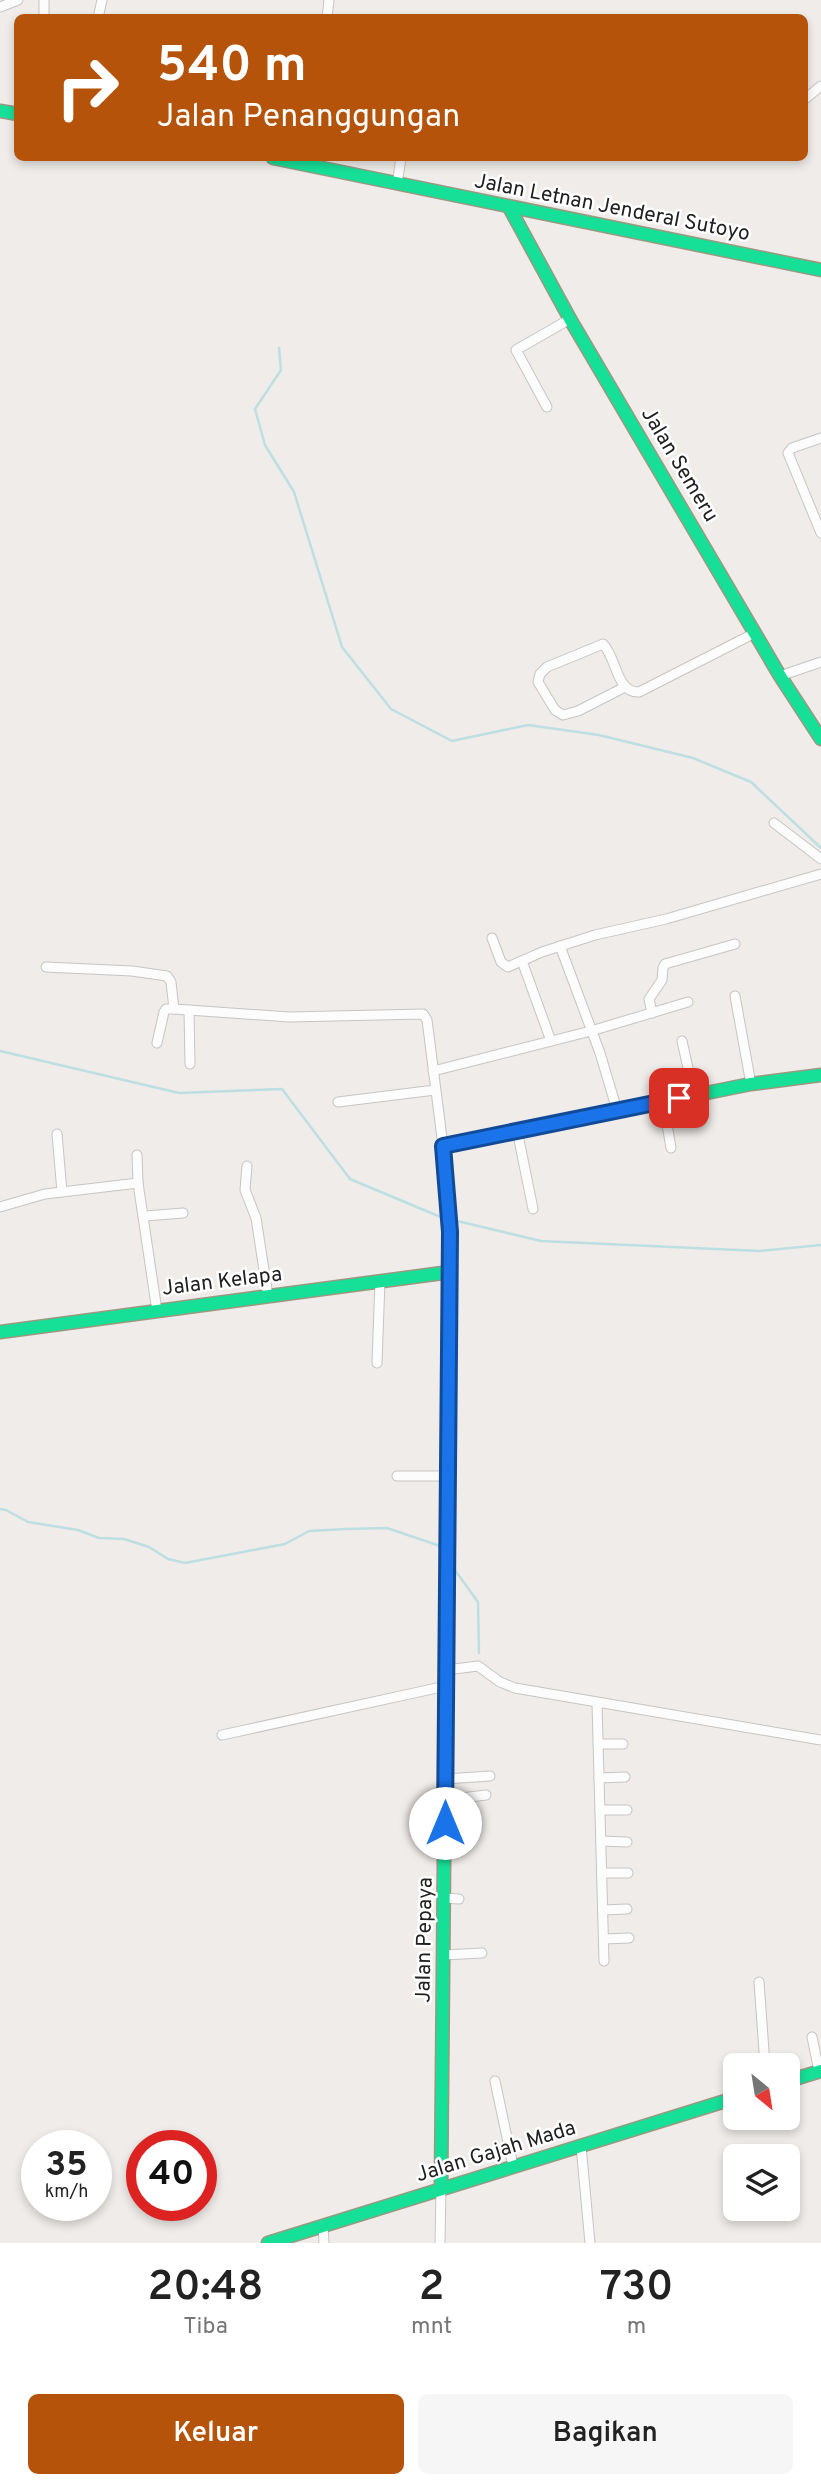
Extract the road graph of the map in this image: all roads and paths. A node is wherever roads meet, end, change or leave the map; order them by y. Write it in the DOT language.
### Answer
graph roads {
  1 [pos="18,0"];
  2 [pos="0,7"];
  3 [pos="401,161"];
  4 [pos="311,162"];
  5 [pos="397,184"];
  6 [pos="509,207"];
  7 [pos="821,270"];
  8 [pos="570,319"];
  9 [pos="547,407"];
  10 [pos="821,438"];
  11 [pos="821,533"];
  12 [pos="755,633"];
  13 [pos="821,662"];
  14 [pos="780,676"];
  15 [pos="625,687"];
  16 [pos="821,739"];
  17 [pos="774,823"];
  18 [pos="821,859"];
  19 [pos="821,874"];
  20 [pos="492,937"];
  21 [pos="735,944"];
  22 [pos="560,946"];
  23 [pos="522,961"];
  24 [pos="46,967"];
  25 [pos="735,996"];
  26 [pos="688,1002"];
  27 [pos="174,1009"];
  28 [pos="189,1010"];
  29 [pos="652,1013"];
  30 [pos="591,1031"];
  31 [pos="551,1041"];
  32 [pos="682,1041"];
  33 [pos="157,1043"];
  34 [pos="190,1064"];
  35 [pos="433,1071"];
  36 [pos="821,1074"];
  37 [pos="751,1084"];
  38 [pos="435,1090"];
  39 [pos="694,1095"];
  40 [pos="663,1101"];
  41 [pos="338,1102"];
  42 [pos="617,1110"];
  43 [pos="517,1130"];
  44 [pos="57,1134"];
  45 [pos="443,1146"];
  46 [pos="671,1148"];
  47 [pos="137,1154"];
  48 [pos="247,1166"];
  49 [pos="138,1183"];
  50 [pos="62,1192"];
  51 [pos="0,1207"];
  52 [pos="533,1209"];
  53 [pos="183,1213"];
  54 [pos="145,1216"];
  55 [pos="450,1272"];
  56 [pos="380,1281"];
  57 [pos="268,1296"];
  58 [pos="157,1311"];
  59 [pos="0,1332"];
  60 [pos="377,1363"];
  61 [pos="397,1476"];
  62 [pos="447,1476"];
  63 [pos="446,1670"];
  64 [pos="446,1686"];
  65 [pos="597,1703"];
  66 [pos="222,1735"];
  67 [pos="821,1740"];
  68 [pos="598,1744"];
  69 [pos="623,1744"];
  70 [pos="490,1776"];
  71 [pos="625,1777"];
  72 [pos="599,1778"];
  73 [pos="445,1779"];
  74 [pos="486,1795"];
  75 [pos="445,1800"];
  76 [pos="600,1810"];
  77 [pos="627,1810"];
  78 [pos="601,1841"];
  79 [pos="627,1842"];
  80 [pos="602,1873"];
  81 [pos="628,1873"];
  82 [pos="444,1898"];
  83 [pos="459,1899"];
  84 [pos="627,1909"];
  85 [pos="603,1910"];
  86 [pos="629,1938"];
  87 [pos="604,1939"];
  88 [pos="482,1953"];
  89 [pos="444,1955"];
  90 [pos="604,1961"];
  91 [pos="759,1982"];
  92 [pos="812,2037"];
  93 [pos="764,2053"];
  94 [pos="820,2071"];
  95 [pos="800,2077"];
  96 [pos="495,2081"];
  97 [pos="723,2102"];
  98 [pos="580,2146"];
  99 [pos="513,2166"];
  100 [pos="441,2188"];
  101 [pos="323,2226"];
  102 [pos="268,2243"];
  103 [pos="324,2243"];
  104 [pos="440,2243"];
  105 [pos="590,2243"];
  1 -- 2 [label="street"];
  3 -- 5 [label="street"];
  4 -- 5 [label="street, Jalan Letnan Jenderal Sutoyo"];
  5 -- 6 [label="street, Jalan Letnan Jenderal Sutoyo"];
  6 -- 7 [label="street, Jalan Letnan Jenderal Sutoyo"];
  6 -- 8 [label="street, Jalan Semeru"];
  8 -- 9 [label="street"];
  8 -- 12 [label="street, Jalan Semeru"];
  10 -- 11 [label="street"];
  12 -- 14 [label="street, Jalan Semeru"];
  12 -- 15 [label="street"];
  13 -- 14 [label="street"];
  14 -- 16 [label="street, Jalan Semeru"];
  15 -- 15 [label="street"];
  17 -- 18 [label="street"];
  19 -- 22 [label="street"];
  20 -- 23 [label="street"];
  21 -- 29 [label="street"];
  22 -- 23 [label="street"];
  22 -- 30 [label="street"];
  23 -- 31 [label="street"];
  24 -- 27 [label="street"];
  25 -- 37 [label="street"];
  26 -- 29 [label="street"];
  27 -- 28 [label="street"];
  27 -- 33 [label="street"];
  28 -- 34 [label="street"];
  28 -- 35 [label="street"];
  29 -- 30 [label="street"];
  30 -- 31 [label="street"];
  30 -- 42 [label="street"];
  31 -- 35 [label="street"];
  32 -- 39 [label="street"];
  35 -- 38 [label="street"];
  36 -- 37 [label="street"];
  37 -- 39 [label="street"];
  38 -- 41 [label="street"];
  38 -- 45 [label="street"];
  39 -- 40 [label="street"];
  40 -- 42 [label="street"];
  40 -- 46 [label="street"];
  42 -- 43 [label="street"];
  43 -- 45 [label="street"];
  43 -- 52 [label="street"];
  44 -- 50 [label="street"];
  45 -- 55 [label="street, Jalan Pepaya"];
  47 -- 49 [label="street"];
  48 -- 57 [label="street"];
  49 -- 50 [label="street"];
  49 -- 54 [label="street"];
  50 -- 51 [label="street"];
  53 -- 54 [label="street"];
  54 -- 58 [label="street"];
  55 -- 56 [label="street, Jalan Kelapa"];
  55 -- 62 [label="street, Jalan Pepaya"];
  56 -- 57 [label="street, Jalan Kelapa"];
  56 -- 60 [label="street"];
  57 -- 58 [label="street, Jalan Kelapa"];
  58 -- 59 [label="street, Jalan Kelapa"];
  61 -- 62 [label="street"];
  62 -- 63 [label="street, Jalan Pepaya"];
  63 -- 64 [label="street, Jalan Pepaya"];
  63 -- 65 [label="street"];
  64 -- 66 [label="street"];
  64 -- 73 [label="street, Jalan Pepaya"];
  65 -- 67 [label="street"];
  65 -- 68 [label="street"];
  68 -- 69 [label="street"];
  68 -- 72 [label="street"];
  70 -- 73 [label="street"];
  71 -- 72 [label="street"];
  72 -- 76 [label="street"];
  73 -- 75 [label="street, Jalan Pepaya"];
  74 -- 75 [label="street"];
  75 -- 82 [label="street, Jalan Pepaya"];
  76 -- 77 [label="street"];
  76 -- 78 [label="street"];
  78 -- 79 [label="street"];
  78 -- 80 [label="street"];
  80 -- 81 [label="street"];
  80 -- 85 [label="street"];
  82 -- 83 [label="street"];
  82 -- 89 [label="street, Jalan Pepaya"];
  84 -- 85 [label="street"];
  85 -- 87 [label="street"];
  86 -- 87 [label="street"];
  87 -- 90 [label="street"];
  88 -- 89 [label="street"];
  89 -- 100 [label="street, Jalan Pepaya"];
  91 -- 93 [label="street"];
  92 -- 94 [label="street"];
  94 -- 95 [label="street"];
  96 -- 99 [label="street"];
  97 -- 98 [label="street, Jalan Gajah Mada"];
  98 -- 99 [label="street, Jalan Gajah Mada"];
  98 -- 105 [label="street"];
  99 -- 100 [label="street, Jalan Gajah Mada"];
  100 -- 101 [label="street, Jalan Gajah Mada"];
  100 -- 104 [label="street"];
  101 -- 102 [label="street, Jalan Gajah Mada"];
  101 -- 103 [label="street"];
}
